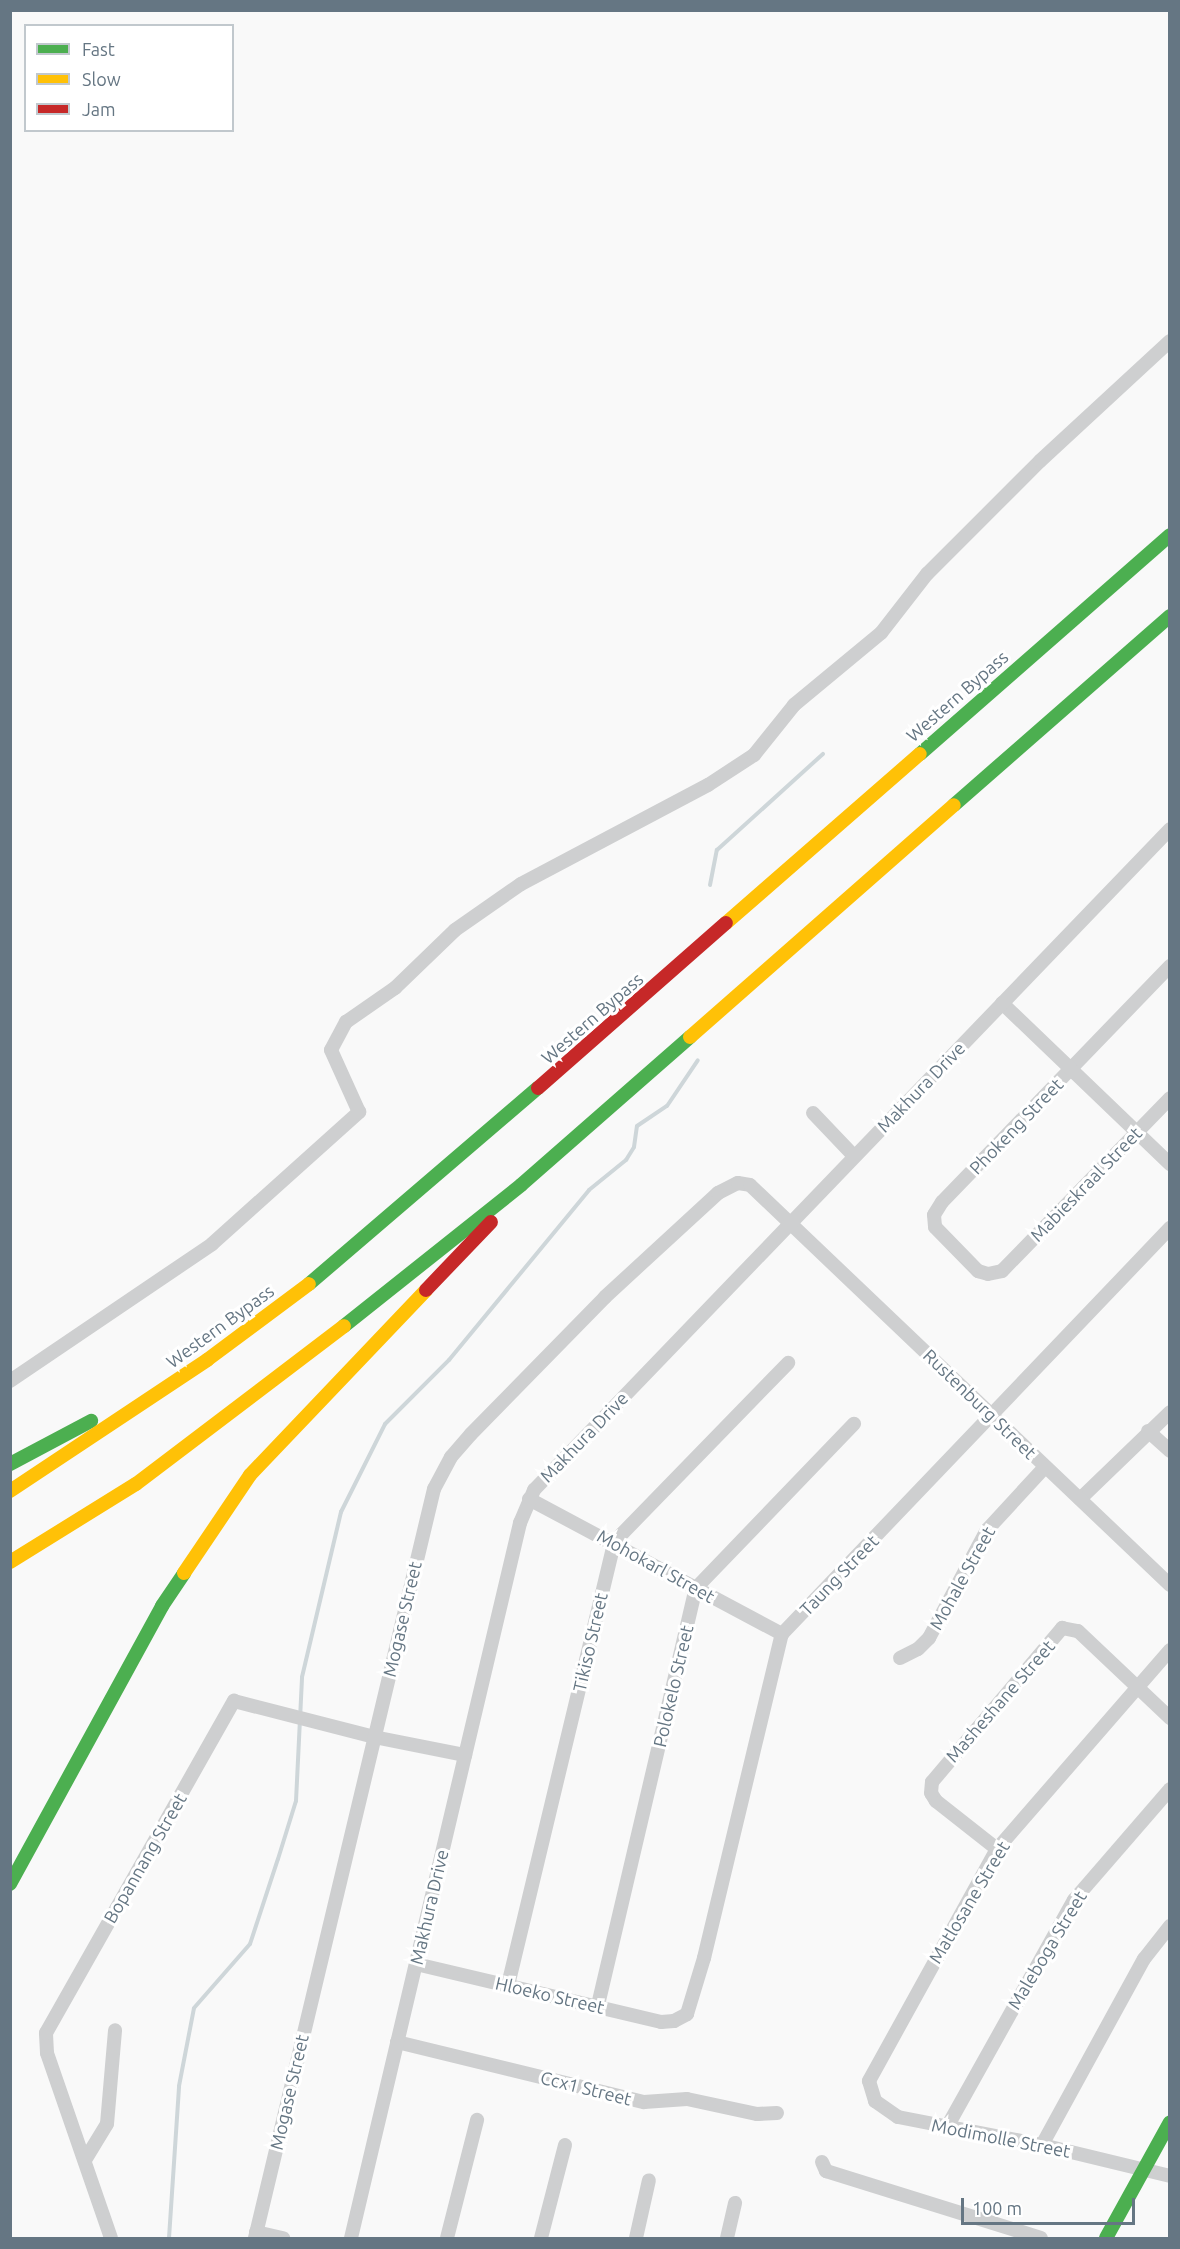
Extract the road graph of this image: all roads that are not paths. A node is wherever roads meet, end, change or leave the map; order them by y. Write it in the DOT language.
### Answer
graph roads {
  1 [pos="1170,341"];
  2 [pos="1170,527"];
  3 [pos="1170,535"];
  4 [pos="1110,586"];
  5 [pos="1170,616"];
  6 [pos="1170,621"];
  7 [pos="1141,642"];
  8 [pos="1170,829"];
  9 [pos="1170,966"];
  10 [pos="1002,1003"];
  11 [pos="1072,1069"];
  12 [pos="1170,1098"];
  13 [pos="813,1113"];
  14 [pos="1137,1132"];
  15 [pos="854,1156"];
  16 [pos="1170,1164"];
  17 [pos="521,1185"];
  18 [pos="790,1222"];
  19 [pos="1170,1228"];
  20 [pos="1002,1271"];
  21 [pos="207,1360"];
  22 [pos="788,1363"];
  23 [pos="10,1381"];
  24 [pos="1170,1412"];
  25 [pos="992,1415"];
  26 [pos="854,1424"];
  27 [pos="1148,1431"];
  28 [pos="1170,1451"];
  29 [pos="10,1464"];
  30 [pos="1045,1467"];
  31 [pos="10,1491"];
  32 [pos="529,1498"];
  33 [pos="1080,1499"];
  34 [pos="614,1542"];
  35 [pos="10,1562"];
  36 [pos="1170,1585"];
  37 [pos="696,1588"];
  38 [pos="782,1634"];
  39 [pos="1170,1650"];
  40 [pos="900,1658"];
  41 [pos="1137,1687"];
  42 [pos="1170,1718"];
  43 [pos="374,1737"];
  44 [pos="465,1755"];
  45 [pos="1170,1788"];
  46 [pos="997,1849"];
  47 [pos="12,1882"];
  48 [pos="1170,1926"];
  49 [pos="416,1964"];
  50 [pos="508,1985"];
  51 [pos="598,2005"];
  52 [pos="115,2030"];
  53 [pos="397,2042"];
  54 [pos="870,2091"];
  55 [pos="777,2113"];
  56 [pos="477,2120"];
  57 [pos="1170,2122"];
  58 [pos="947,2127"];
  59 [pos="565,2145"];
  60 [pos="1042,2145"];
  61 [pos="85,2160"];
  62 [pos="822,2162"];
  63 [pos="1144,2167"];
  64 [pos="1170,2176"];
  65 [pos="649,2180"];
  66 [pos="735,2203"];
  67 [pos="255,2235"];
  68 [pos="111,2238"];
  69 [pos="283,2238"];
  70 [pos="351,2238"];
  71 [pos="447,2238"];
  72 [pos="542,2238"];
  73 [pos="636,2238"];
  74 [pos="726,2238"];
  75 [pos="1041,2238"];
  76 [pos="1106,2238"];
  1 -- 23 [label="street"];
  2 -- 4 [label="main road"];
  3 -- 4 [label="main road, Western Bypass"];
  4 -- 21 [label="main road, Western Bypass"];
  5 -- 7 [label="main road"];
  6 -- 7 [label="main road"];
  7 -- 17 [label="main road"];
  8 -- 10 [label="street, Makhura Drive"];
  9 -- 11 [label="street, Phokeng Street"];
  10 -- 11 [label="street"];
  10 -- 15 [label="street, Makhura Drive"];
  11 -- 14 [label="street"];
  11 -- 20 [label="street, Phokeng Street"];
  12 -- 14 [label="street, Mabieskraal Street"];
  13 -- 15 [label="street"];
  14 -- 16 [label="street"];
  14 -- 20 [label="street, Mabieskraal Street"];
  15 -- 18 [label="street, Makhura Drive"];
  17 -- 35 [label="main road"];
  17 -- 47 [label="main road"];
  18 -- 25 [label="street, Rustenburg Street"];
  18 -- 32 [label="street, Makhura Drive"];
  18 -- 43 [label="street, Mogase Street"];
  19 -- 25 [label="street, Taung Street"];
  21 -- 29 [label="main road"];
  21 -- 31 [label="main road, Western Bypass"];
  22 -- 34 [label="street"];
  24 -- 27 [label="street"];
  25 -- 30 [label="street, Rustenburg Street"];
  25 -- 38 [label="street, Taung Street"];
  26 -- 37 [label="street"];
  27 -- 28 [label="street"];
  27 -- 33 [label="street"];
  30 -- 33 [label="street, Rustenburg Street"];
  30 -- 40 [label="street, Mohale Street"];
  32 -- 34 [label="street, Mohokarl Street"];
  32 -- 44 [label="street, Makhura Drive"];
  33 -- 36 [label="street, Rustenburg Street"];
  34 -- 37 [label="street, Mohokarl Street"];
  34 -- 50 [label="street, Tikiso Street"];
  37 -- 38 [label="street, Mohokarl Street"];
  37 -- 51 [label="street, Polokelo Street"];
  38 -- 51 [label="street, Hloeko Street"];
  39 -- 41 [label="street, Matlosane Street"];
  41 -- 42 [label="street, Masheshane Street"];
  41 -- 46 [label="street, Matlosane Street"];
  41 -- 46 [label="street, Masheshane Street"];
  43 -- 44 [label="street, Bopannang Street"];
  43 -- 61 [label="street, Bopannang Street"];
  43 -- 67 [label="street, Mogase Street"];
  44 -- 49 [label="street, Makhura Drive"];
  45 -- 58 [label="street, Maleboga Street"];
  46 -- 54 [label="street, Matlosane Street"];
  48 -- 60 [label="street"];
  49 -- 50 [label="street, Hloeko Street"];
  49 -- 53 [label="street, Makhura Drive"];
  50 -- 51 [label="street, Hloeko Street"];
  52 -- 61 [label="street"];
  53 -- 55 [label="street, Ccx1 Street"];
  53 -- 70 [label="street, Makhura Drive"];
  54 -- 58 [label="street, Modimolle Street"];
  56 -- 71 [label="street"];
  57 -- 63 [label="main road"];
  58 -- 60 [label="street, Modimolle Street"];
  59 -- 72 [label="street"];
  60 -- 63 [label="street, Modimolle Street"];
  61 -- 68 [label="street, Bopannang Street"];
  62 -- 75 [label="street"];
  63 -- 64 [label="street"];
  63 -- 76 [label="main road"];
  65 -- 73 [label="street"];
  66 -- 74 [label="street"];
  67 -- 69 [label="street"];
}
